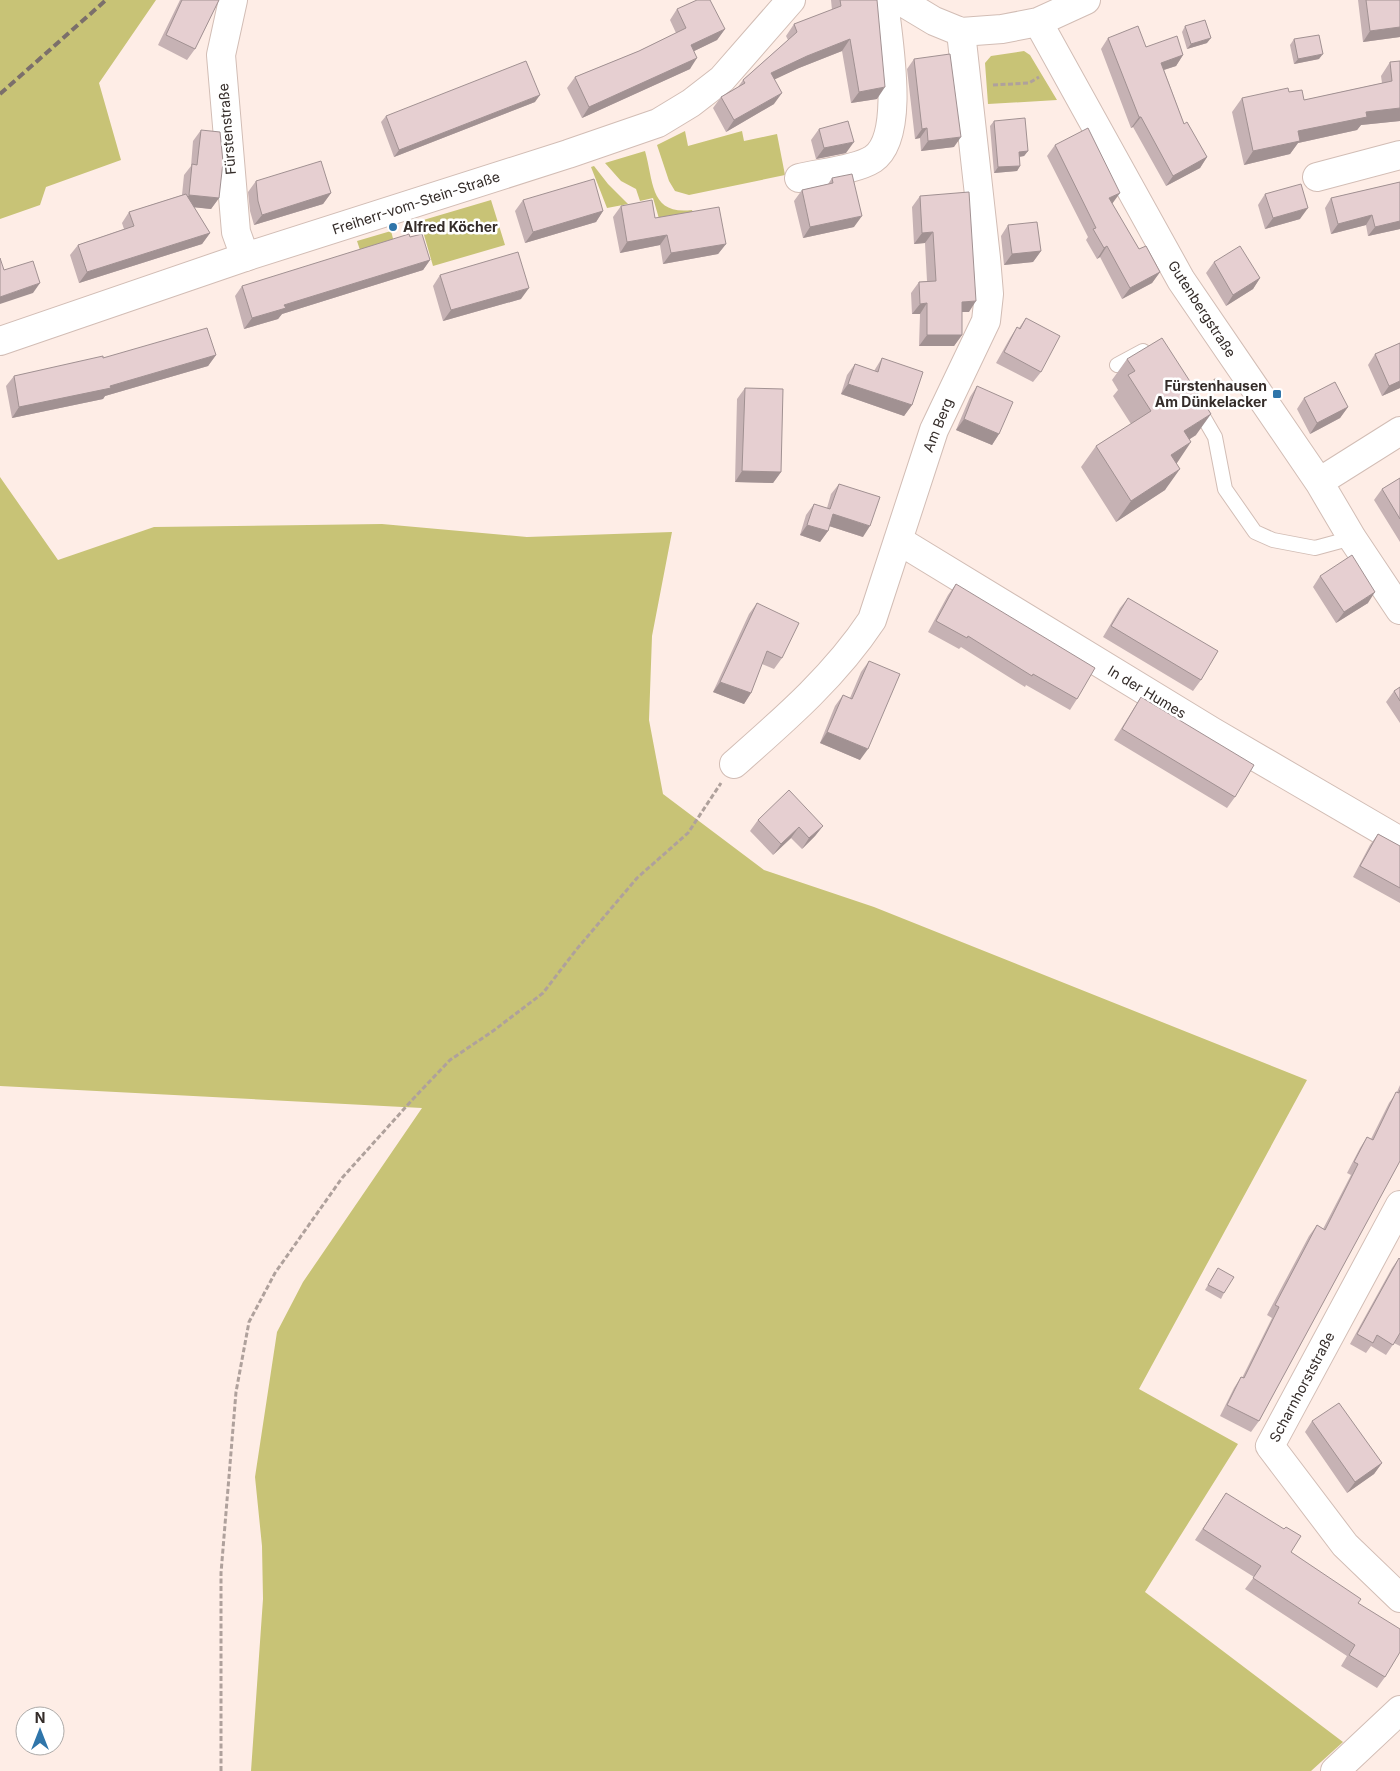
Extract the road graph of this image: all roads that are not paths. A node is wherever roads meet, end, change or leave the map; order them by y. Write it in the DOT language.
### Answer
graph roads {
  1 [pos="233,0"];
  2 [pos="791,0"];
  3 [pos="884,0"];
  4 [pos="898,0"];
  5 [pos="1086,0"];
  6 [pos="1038,22"];
  7 [pos="961,32"];
  8 [pos="1400,155"];
  9 [pos="1317,177"];
  10 [pos="799,178"];
  11 [pos="245,258"];
  12 [pos="0,341"];
  13 [pos="1155,345"];
  14 [pos="1116,366"];
  15 [pos="1190,395"];
  16 [pos="1400,431"];
  17 [pos="1320,482"];
  18 [pos="1352,538"];
  19 [pos="898,540"];
  20 [pos="1400,610"];
  21 [pos="734,764"];
  22 [pos="1400,841"];
  23 [pos="1400,1205"];
  24 [pos="1400,1598"];
  25 [pos="1400,1710"];
  26 [pos="1335,1771"];
  1 -- 11 [label="street, Fürstenstraße"];
  2 -- 11 [label="street, Freiherr-vom-Stein-Straße"];
  3 -- 10 [label="street"];
  4 -- 7 [label="street"];
  5 -- 6 [label="street"];
  6 -- 7 [label="street"];
  6 -- 17 [label="street, Gutenbergstraße"];
  7 -- 19 [label="street, Am Berg"];
  8 -- 9 [label="street"];
  11 -- 12 [label="street, Freiherr-vom-Stein-Straße"];
  13 -- 14 [label="lane"];
  15 -- 18 [label="lane"];
  16 -- 17 [label="street"];
  17 -- 18 [label="street, Gutenbergstraße"];
  18 -- 20 [label="street, Gutenbergstraße"];
  19 -- 21 [label="street, Am Berg"];
  19 -- 22 [label="street, In der Humes"];
  23 -- 24 [label="street, Scharnhorststraße"];
  25 -- 26 [label="street"];
}
